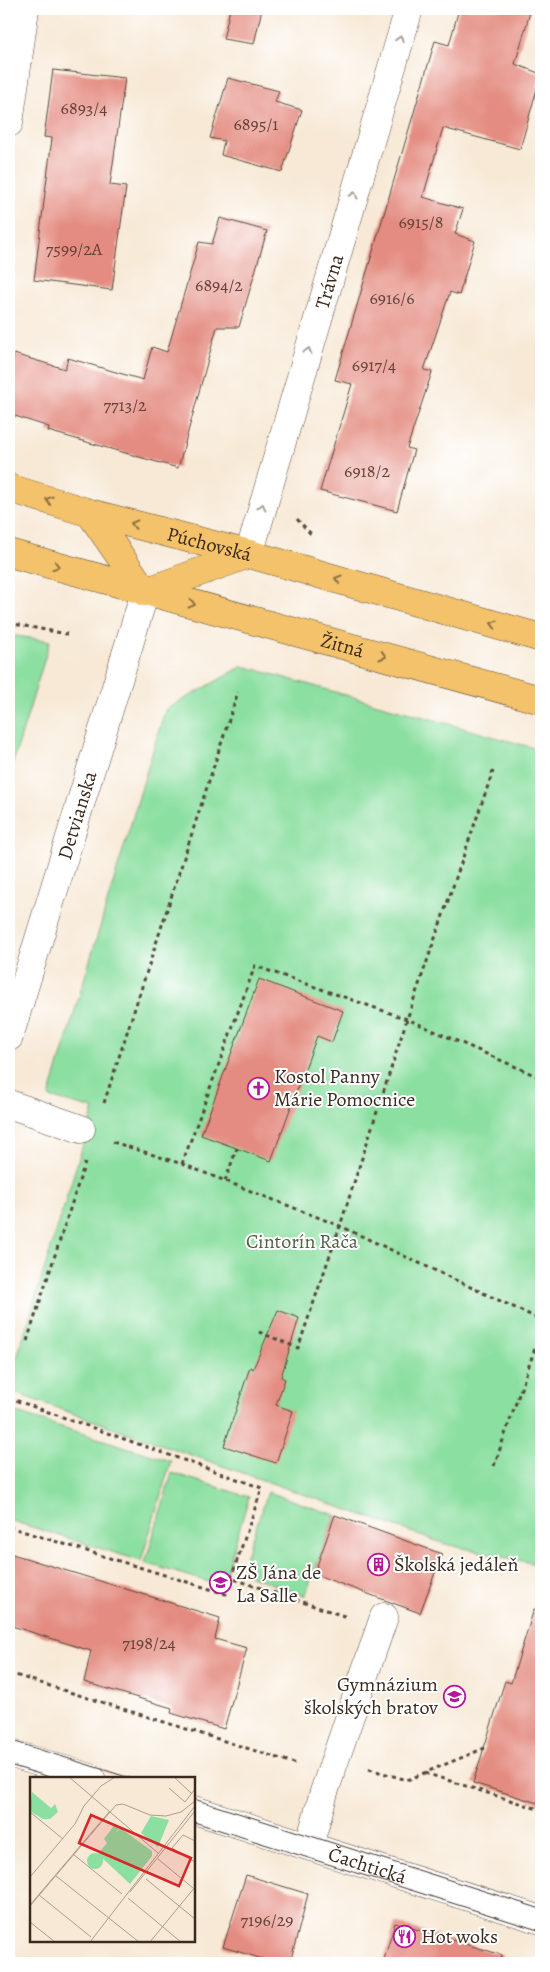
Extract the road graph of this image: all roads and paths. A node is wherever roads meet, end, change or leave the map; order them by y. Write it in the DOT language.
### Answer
graph roads {
  1 [pos="26,9"];
  2 [pos="409,9"];
  3 [pos="9,123"];
  4 [pos="9,488"];
  5 [pos="90,513"];
  6 [pos="294,515"];
  7 [pos="313,536"];
  8 [pos="9,553"];
  9 [pos="249,554"];
  10 [pos="145,592"];
  11 [pos="9,623"];
  12 [pos="67,634"];
  13 [pos="541,638"];
  14 [pos="238,692"];
  15 [pos="541,700"];
  16 [pos="492,771"];
  17 [pos="407,1019"];
  18 [pos="9,1037"];
  19 [pos="541,1078"];
  20 [pos="9,1104"];
  21 [pos="104,1104"];
  22 [pos="81,1128"];
  23 [pos="112,1142"];
  24 [pos="237,1148"];
  25 [pos="88,1155"];
  26 [pos="182,1164"];
  27 [pos="225,1181"];
  28 [pos="340,1226"];
  29 [pos="541,1320"];
  30 [pos="541,1331"];
  31 [pos="259,1332"];
  32 [pos="27,1341"];
  33 [pos="9,1398"];
  34 [pos="494,1466"];
  35 [pos="9,1527"];
  36 [pos="230,1578"];
  37 [pos="382,1623"];
  38 [pos="9,1673"];
  39 [pos="485,1748"];
  40 [pos="9,1753"];
  41 [pos="333,1766"];
  42 [pos="425,1773"];
  43 [pos="88,1777"];
  44 [pos="195,1810"];
  45 [pos="541,1810"];
  46 [pos="309,1846"];
  47 [pos="541,1920"];
  1 -- 3 [label="street"];
  9 -- 2 [label="street, Trávna, one-way"];
  5 -- 4 [label="main road, Púchovská, one-way"];
  9 -- 5 [label="main road, Púchovská, one-way"];
  5 -- 10 [label="main road"];
  6 -- 7 [label="path"];
  8 -- 10 [label="main road, one-way"];
  9 -- 10 [label="main road, Púchovská"];
  13 -- 9 [label="main road, one-way"];
  10 -- 15 [label="main road, Žitná, one-way"];
  10 -- 18 [label="street, Detvianska"];
  11 -- 12 [label="path"];
  14 -- 21 [label="path"];
  16 -- 17 [label="path"];
  17 -- 19 [label="path"];
  17 -- 26 [label="path"];
  17 -- 28 [label="path"];
  20 -- 22 [label="street"];
  23 -- 26 [label="path"];
  24 -- 27 [label="path"];
  25 -- 32 [label="path"];
  26 -- 27 [label="path"];
  27 -- 28 [label="path"];
  28 -- 29 [label="path"];
  28 -- 31 [label="path"];
  30 -- 34 [label="path"];
  33 -- 36 [label="path"];
  35 -- 36 [label="path"];
  36 -- 37 [label="path"];
  37 -- 41 [label="street"];
  38 -- 41 [label="path"];
  39 -- 42 [label="path"];
  40 -- 43 [label="street"];
  41 -- 42 [label="path"];
  41 -- 46 [label="street"];
  42 -- 45 [label="path"];
  44 -- 46 [label="street, Čachtická"];
  46 -- 47 [label="street, Čachtická"];
}
